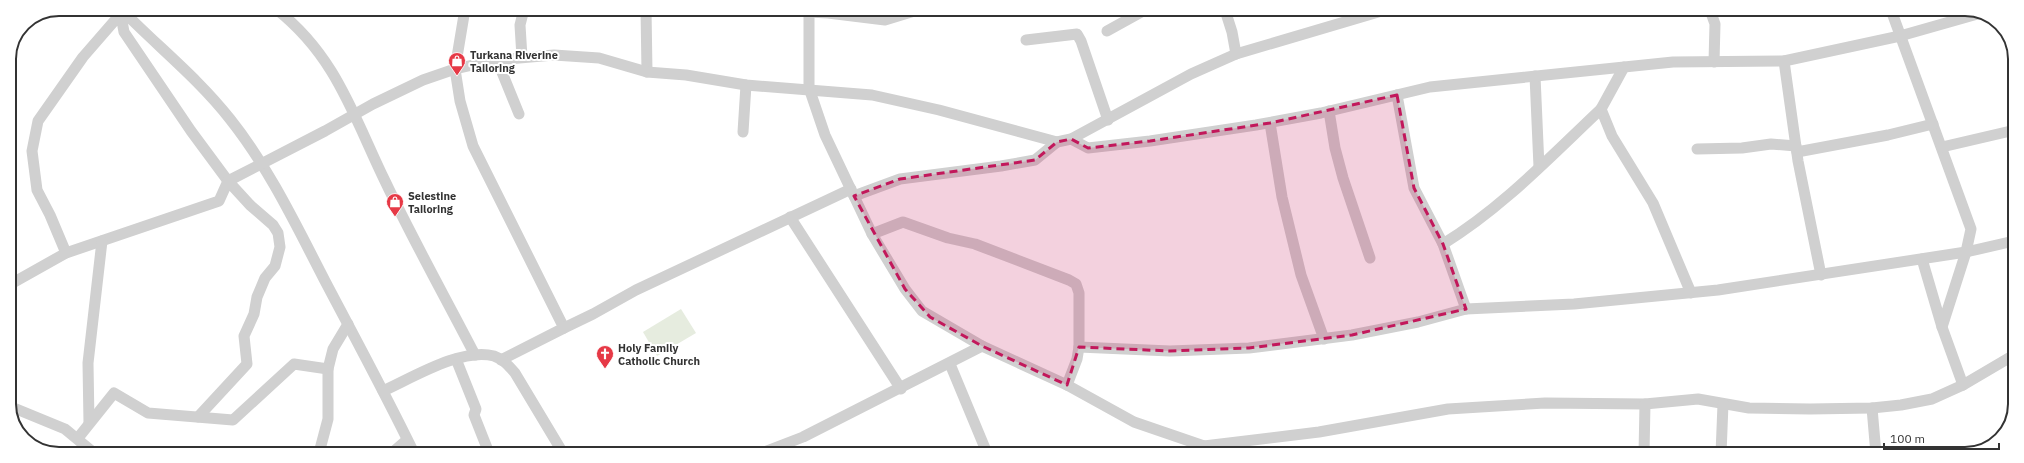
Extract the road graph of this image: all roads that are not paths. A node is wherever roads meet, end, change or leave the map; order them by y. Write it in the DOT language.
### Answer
graph roads {
  1 [pos="117,16"];
  2 [pos="122,16"];
  3 [pos="128,16"];
  4 [pos="284,16"];
  5 [pos="464,16"];
  6 [pos="522,16"];
  7 [pos="646,16"];
  8 [pos="809,16"];
  9 [pos="852,16"];
  10 [pos="899,16"];
  11 [pos="1134,16"];
  12 [pos="1227,16"];
  13 [pos="1365,16"];
  14 [pos="1712,16"];
  15 [pos="1893,16"];
  16 [pos="1968,16"];
  17 [pos="1107,31"];
  18 [pos="1900,36"];
  19 [pos="1026,40"];
  20 [pos="1236,54"];
  21 [pos="522,57"];
  22 [pos="496,60"];
  23 [pos="1784,61"];
  24 [pos="1714,62"];
  25 [pos="1624,67"];
  26 [pos="455,69"];
  27 [pos="647,72"];
  28 [pos="1535,76"];
  29 [pos="746,85"];
  30 [pos="809,88"];
  31 [pos="1397,95"];
  32 [pos="1601,109"];
  33 [pos="1328,112"];
  34 [pos="354,114"];
  35 [pos="519,114"];
  36 [pos="1108,120"];
  37 [pos="1270,123"];
  38 [pos="1933,124"];
  39 [pos="743,132"];
  40 [pos="2008,132"];
  41 [pos="1071,139"];
  42 [pos="1057,142"];
  43 [pos="1942,147"];
  44 [pos="1697,149"];
  45 [pos="1796,149"];
  46 [pos="261,164"];
  47 [pos="1539,167"];
  48 [pos="228,181"];
  49 [pos="853,192"];
  50 [pos="790,217"];
  51 [pos="872,234"];
  52 [pos="102,241"];
  53 [pos="2008,242"];
  54 [pos="1443,244"];
  55 [pos="1966,252"];
  56 [pos="66,253"];
  57 [pos="1370,258"];
  58 [pos="1922,259"];
  59 [pos="1821,275"];
  60 [pos="16,281"];
  61 [pos="1692,293"];
  62 [pos="1466,309"];
  63 [pos="348,324"];
  64 [pos="1942,327"];
  65 [pos="564,328"];
  66 [pos="1324,339"];
  67 [pos="982,346"];
  68 [pos="1079,347"];
  69 [pos="475,355"];
  70 [pos="456,359"];
  71 [pos="2008,359"];
  72 [pos="501,360"];
  73 [pos="950,364"];
  74 [pos="328,369"];
  75 [pos="1067,385"];
  76 [pos="1963,385"];
  77 [pos="901,389"];
  78 [pos="383,391"];
  79 [pos="1645,404"];
  80 [pos="1723,404"];
  81 [pos="1872,408"];
  82 [pos="16,409"];
  83 [pos="198,418"];
  84 [pos="89,423"];
  85 [pos="78,438"];
  86 [pos="407,440"];
  87 [pos="88,447"];
  88 [pos="321,447"];
  89 [pos="399,447"];
  90 [pos="411,447"];
  91 [pos="487,447"];
  92 [pos="559,447"];
  93 [pos="777,447"];
  94 [pos="984,447"];
  95 [pos="1193,447"];
  96 [pos="1220,447"];
  97 [pos="1644,447"];
  98 [pos="1721,447"];
  99 [pos="1875,447"];
  1 -- 56 [label="street"];
  2 -- 48 [label="street"];
  3 -- 46 [label="street"];
  4 -- 34 [label="street"];
  5 -- 26 [label="street"];
  6 -- 21 [label="street"];
  7 -- 27 [label="street"];
  8 -- 30 [label="street"];
  9 -- 10 [label="street"];
  11 -- 17 [label="street"];
  12 -- 20 [label="street"];
  13 -- 20 [label="street"];
  14 -- 24 [label="street"];
  15 -- 18 [label="street"];
  16 -- 18 [label="street"];
  18 -- 23 [label="street"];
  18 -- 38 [label="street"];
  19 -- 36 [label="street"];
  20 -- 36 [label="street"];
  21 -- 22 [label="street"];
  21 -- 27 [label="street"];
  22 -- 26 [label="street"];
  22 -- 35 [label="street"];
  23 -- 24 [label="street"];
  23 -- 45 [label="street"];
  24 -- 25 [label="street"];
  25 -- 28 [label="street"];
  25 -- 32 [label="street"];
  26 -- 34 [label="street"];
  26 -- 65 [label="street"];
  27 -- 29 [label="street"];
  28 -- 31 [label="street"];
  28 -- 47 [label="street"];
  29 -- 30 [label="street"];
  29 -- 39 [label="street"];
  30 -- 42 [label="street"];
  30 -- 49 [label="street"];
  31 -- 33 [label="street"];
  31 -- 54 [label="street"];
  32 -- 47 [label="street"];
  32 -- 61 [label="street"];
  33 -- 37 [label="street"];
  33 -- 57 [label="street"];
  34 -- 46 [label="street"];
  34 -- 69 [label="street"];
  36 -- 41 [label="street"];
  37 -- 41 [label="street"];
  37 -- 66 [label="street"];
  38 -- 43 [label="street"];
  38 -- 45 [label="street"];
  40 -- 43 [label="street"];
  41 -- 42 [label="street"];
  42 -- 49 [label="street"];
  43 -- 55 [label="street"];
  44 -- 45 [label="street"];
  45 -- 59 [label="street"];
  46 -- 48 [label="street"];
  46 -- 63 [label="street"];
  47 -- 54 [label="street"];
  48 -- 52 [label="street"];
  48 -- 83 [label="street"];
  49 -- 50 [label="street"];
  49 -- 51 [label="street"];
  50 -- 65 [label="street"];
  50 -- 77 [label="street"];
  51 -- 67 [label="street"];
  51 -- 68 [label="street"];
  52 -- 56 [label="street"];
  52 -- 84 [label="street"];
  53 -- 55 [label="street"];
  54 -- 62 [label="street"];
  55 -- 58 [label="street"];
  55 -- 64 [label="street"];
  56 -- 60 [label="street"];
  58 -- 59 [label="street"];
  58 -- 64 [label="street"];
  59 -- 61 [label="street"];
  61 -- 62 [label="street"];
  62 -- 66 [label="street"];
  63 -- 74 [label="street"];
  63 -- 78 [label="street"];
  64 -- 76 [label="street"];
  65 -- 72 [label="street"];
  66 -- 68 [label="street"];
  67 -- 73 [label="street"];
  67 -- 75 [label="street"];
  68 -- 75 [label="street"];
  69 -- 70 [label="street"];
  69 -- 72 [label="street"];
  70 -- 78 [label="street"];
  70 -- 91 [label="street"];
  71 -- 76 [label="street"];
  72 -- 92 [label="street"];
  73 -- 77 [label="street"];
  73 -- 94 [label="street"];
  74 -- 83 [label="street"];
  74 -- 88 [label="street"];
  75 -- 95 [label="street"];
  76 -- 81 [label="street"];
  77 -- 93 [label="street"];
  78 -- 86 [label="street"];
  79 -- 80 [label="street"];
  79 -- 96 [label="street"];
  79 -- 97 [label="street"];
  80 -- 81 [label="street"];
  80 -- 98 [label="street"];
  81 -- 99 [label="street"];
  82 -- 85 [label="street"];
  83 -- 84 [label="street"];
  84 -- 85 [label="street"];
  85 -- 87 [label="street"];
  86 -- 89 [label="street"];
  86 -- 90 [label="street"];
}
